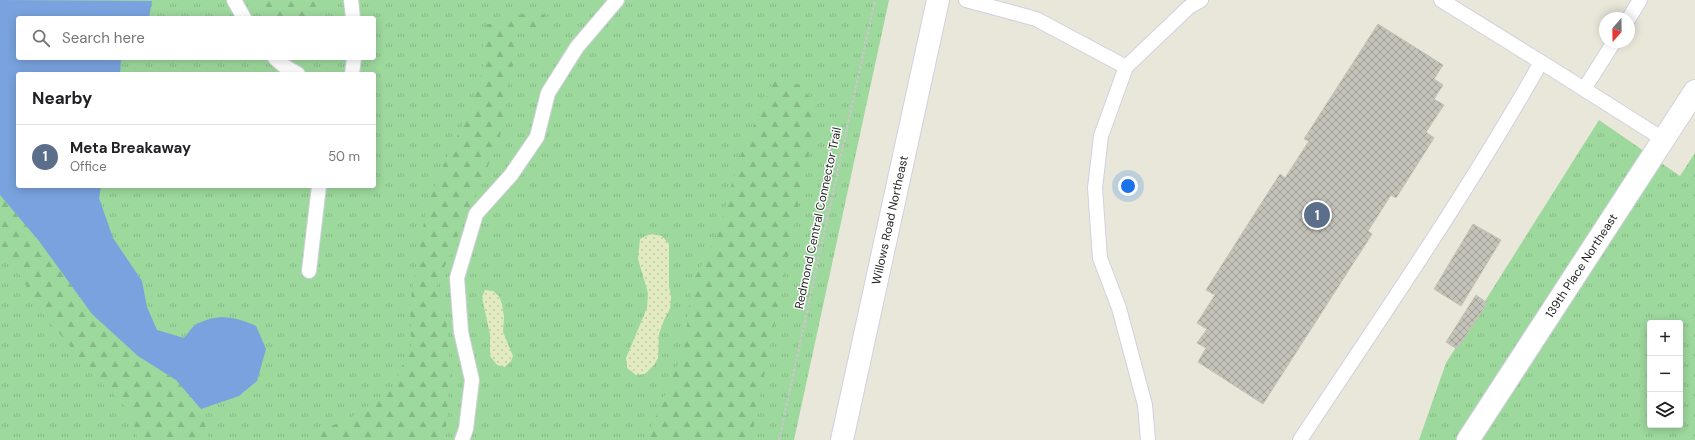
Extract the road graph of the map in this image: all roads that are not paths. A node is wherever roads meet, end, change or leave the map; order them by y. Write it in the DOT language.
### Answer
graph roads {
  1 [pos="234,0"];
  2 [pos="351,0"];
  3 [pos="617,0"];
  4 [pos="938,0"];
  5 [pos="966,0"];
  6 [pos="1201,0"];
  7 [pos="1440,0"];
  8 [pos="1640,0"];
  9 [pos="1633,12"];
  10 [pos="243,16"];
  11 [pos="353,16"];
  12 [pos="1610,48"];
  13 [pos="277,60"];
  14 [pos="354,60"];
  15 [pos="1541,62"];
  16 [pos="1126,68"];
  17 [pos="294,72"];
  18 [pos="352,72"];
  19 [pos="1584,89"];
  20 [pos="1695,91"];
  21 [pos="1664,139"];
  22 [pos="319,188"];
  23 [pos="309,270"];
  24 [pos="462,440"];
  25 [pos="842,440"];
  26 [pos="1148,440"];
  27 [pos="1300,440"];
  28 [pos="1468,440"];
  1 -- 10 [label="lane"];
  2 -- 11 [label="lane"];
  3 -- 24 [label="lane"];
  4 -- 25 [label="main road, Willows Road Northeast"];
  5 -- 16 [label="lane"];
  6 -- 16 [label="lane"];
  7 -- 15 [label="lane"];
  8 -- 9 [label="lane"];
  12 -- 19 [label="lane"];
  13 -- 17 [label="lane"];
  14 -- 18 [label="lane"];
  15 -- 19 [label="lane"];
  15 -- 27 [label="lane"];
  16 -- 26 [label="lane"];
  19 -- 21 [label="lane"];
  20 -- 21 [label="main road, 139th Place Northeast"];
  21 -- 28 [label="main road, 139th Place Northeast"];
  22 -- 23 [label="lane"];
}
